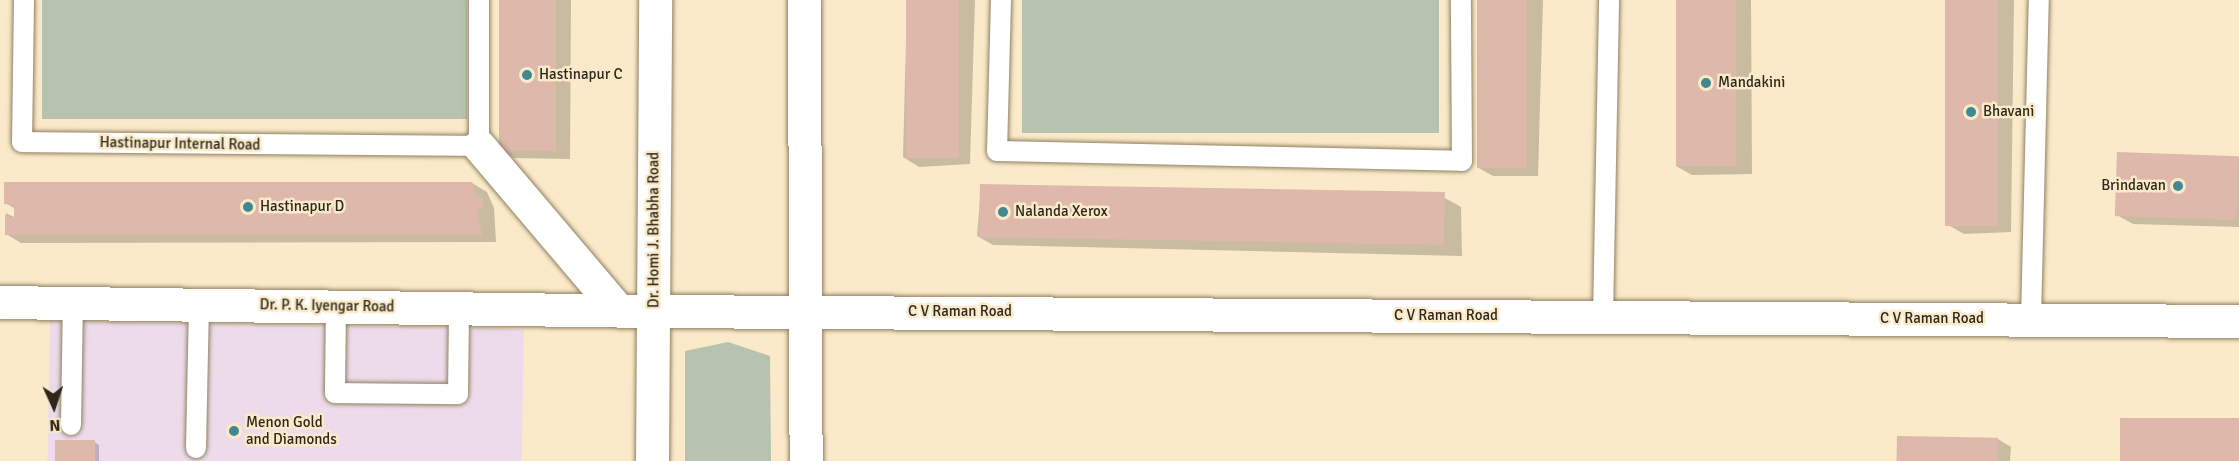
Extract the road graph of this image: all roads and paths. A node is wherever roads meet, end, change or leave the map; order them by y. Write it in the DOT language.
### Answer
graph roads {
  1 [pos="24,0"];
  2 [pos="479,0"];
  3 [pos="656,0"];
  4 [pos="804,0"];
  5 [pos="1000,0"];
  6 [pos="1461,0"];
  7 [pos="1609,0"];
  8 [pos="2039,0"];
  9 [pos="479,147"];
  10 [pos="0,302"];
  11 [pos="73,303"];
  12 [pos="200,305"];
  13 [pos="336,307"];
  14 [pos="459,308"];
  15 [pos="618,310"];
  16 [pos="653,311"];
  17 [pos="805,311"];
  18 [pos="1603,317"];
  19 [pos="2031,319"];
  20 [pos="2239,321"];
  21 [pos="71,425"];
  22 [pos="196,448"];
  23 [pos="652,461"];
  24 [pos="806,461"];
  1 -- 9 [label="lane, Hastinapur Internal Road"];
  2 -- 9 [label="lane"];
  3 -- 16 [label="street, Dr. Homi J. Bhabha Road"];
  4 -- 17 [label="street"];
  5 -- 6 [label="lane"];
  7 -- 18 [label="lane"];
  8 -- 19 [label="lane"];
  9 -- 15 [label="street"];
  10 -- 11 [label="street, Dr. P. K. Iyengar Road"];
  11 -- 12 [label="street, Dr. P. K. Iyengar Road"];
  11 -- 21 [label="lane"];
  12 -- 13 [label="street, Dr. P. K. Iyengar Road"];
  12 -- 22 [label="lane"];
  13 -- 14 [label="street, Dr. P. K. Iyengar Road"];
  13 -- 14 [label="lane"];
  14 -- 15 [label="street, Dr. P. K. Iyengar Road"];
  15 -- 16 [label="street, Dr. P. K. Iyengar Road"];
  16 -- 17 [label="street, C V Raman Road"];
  16 -- 23 [label="street, Dr. Homi J. Bhabha Road"];
  17 -- 18 [label="street, C V Raman Road"];
  17 -- 24 [label="street"];
  18 -- 19 [label="street, C V Raman Road"];
  19 -- 20 [label="street, C V Raman Road"];
}
